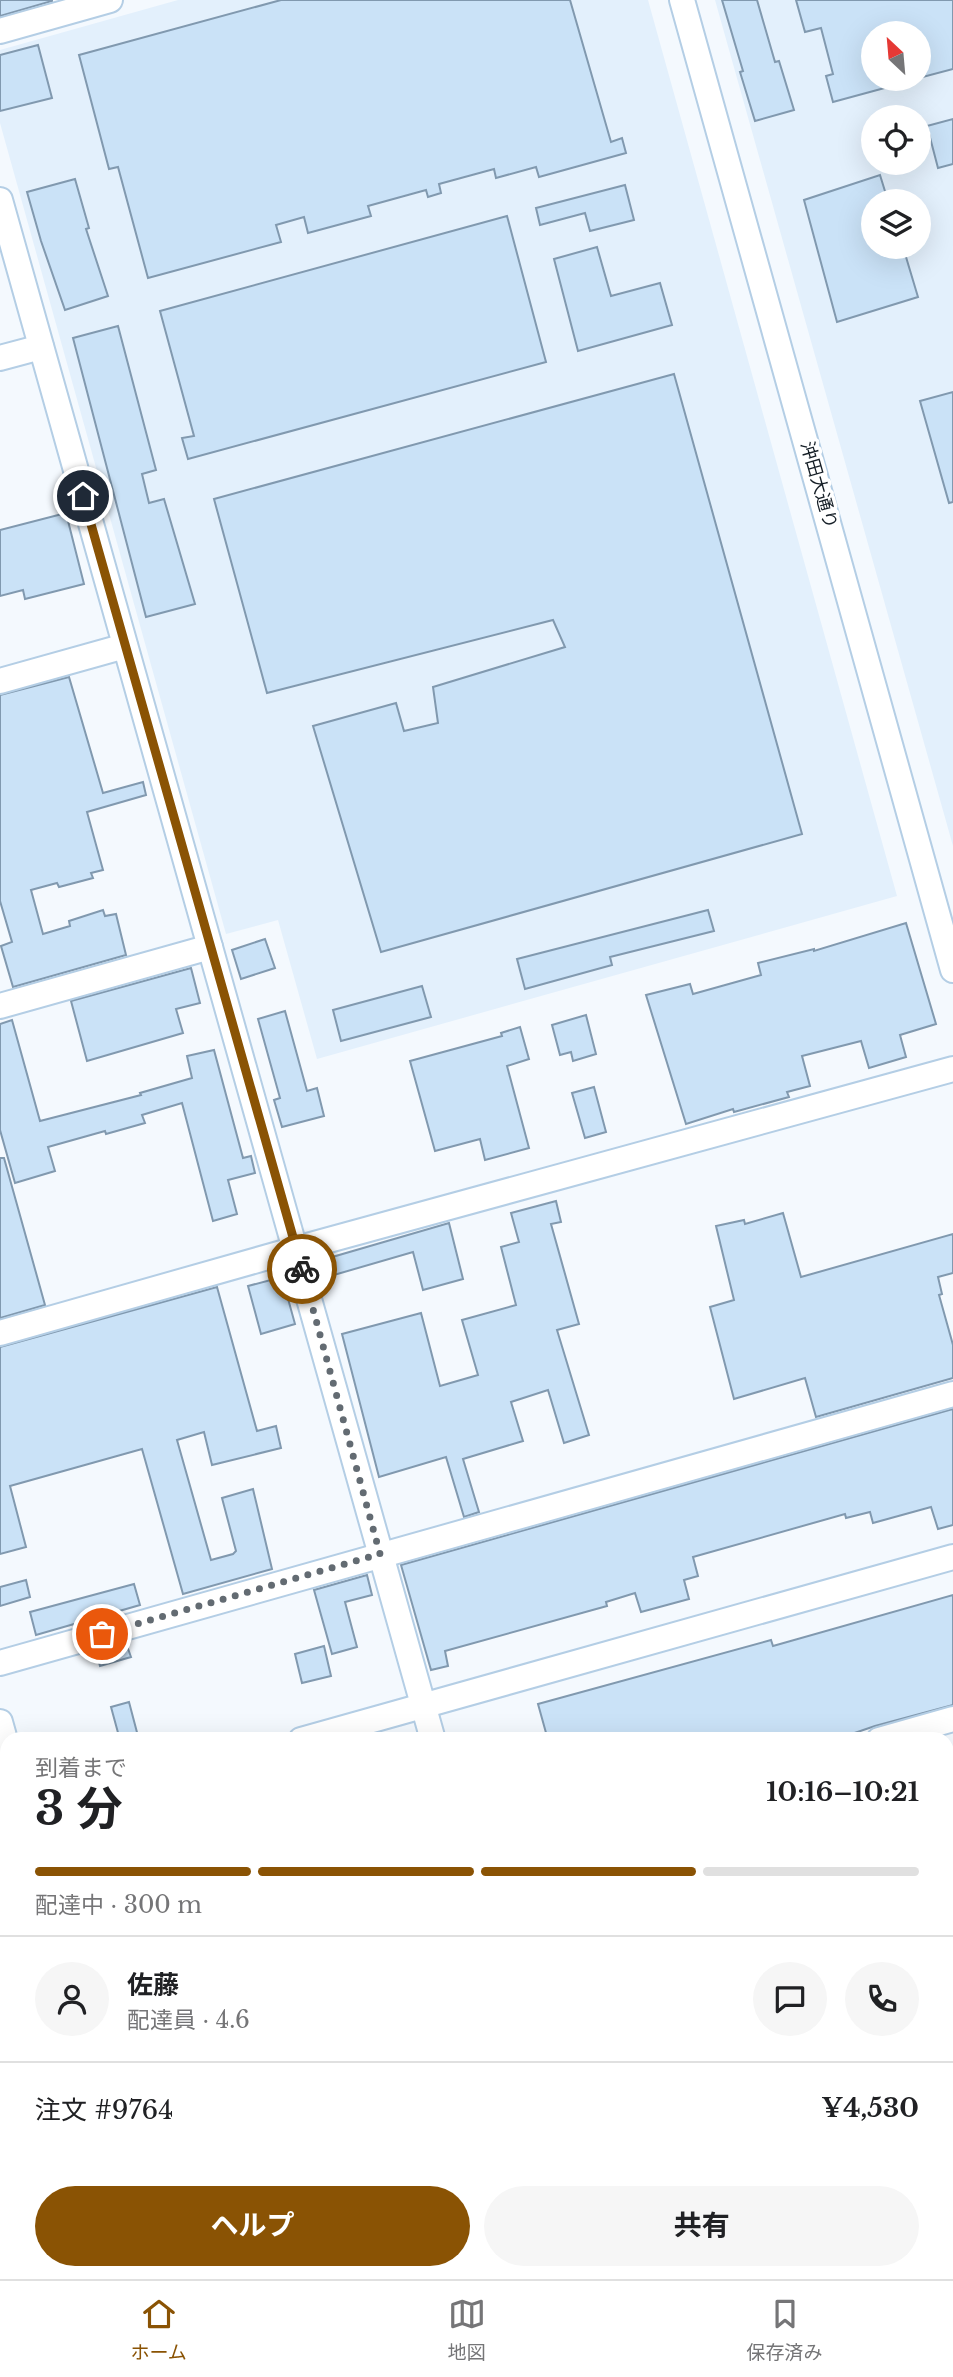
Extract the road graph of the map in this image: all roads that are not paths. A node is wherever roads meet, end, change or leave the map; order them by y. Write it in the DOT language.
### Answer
graph roads {
  1 [pos="110,0"];
  2 [pos="682,0"];
  3 [pos="0,31"];
  4 [pos="0,201"];
  5 [pos="41,346"];
  6 [pos="0,358"];
  7 [pos="125,646"];
  8 [pos="0,681"];
  9 [pos="211,947"];
  10 [pos="953,970"];
  11 [pos="0,1006"];
  12 [pos="953,1069"];
  13 [pos="296,1249"];
  14 [pos="0,1334"];
  15 [pos="953,1394"];
  16 [pos="380,1554"];
  17 [pos="953,1557"];
  18 [pos="0,1663"];
  19 [pos="423,1705"];
  20 [pos="953,1719"];
  21 [pos="329,1732"];
  22 [pos="431,1732"];
  23 [pos="907,1732"];
  1 -- 3 [label="street"];
  2 -- 10 [label="street, 沖田大通り"];
  4 -- 5 [label="street"];
  5 -- 6 [label="street"];
  5 -- 7 [label="street"];
  7 -- 8 [label="street"];
  7 -- 9 [label="street"];
  9 -- 11 [label="street"];
  9 -- 13 [label="street"];
  12 -- 13 [label="street"];
  13 -- 14 [label="street"];
  13 -- 16 [label="street"];
  15 -- 16 [label="street"];
  16 -- 18 [label="street"];
  16 -- 19 [label="street"];
  17 -- 19 [label="street"];
  19 -- 21 [label="street"];
  19 -- 22 [label="street"];
  20 -- 23 [label="street"];
}
